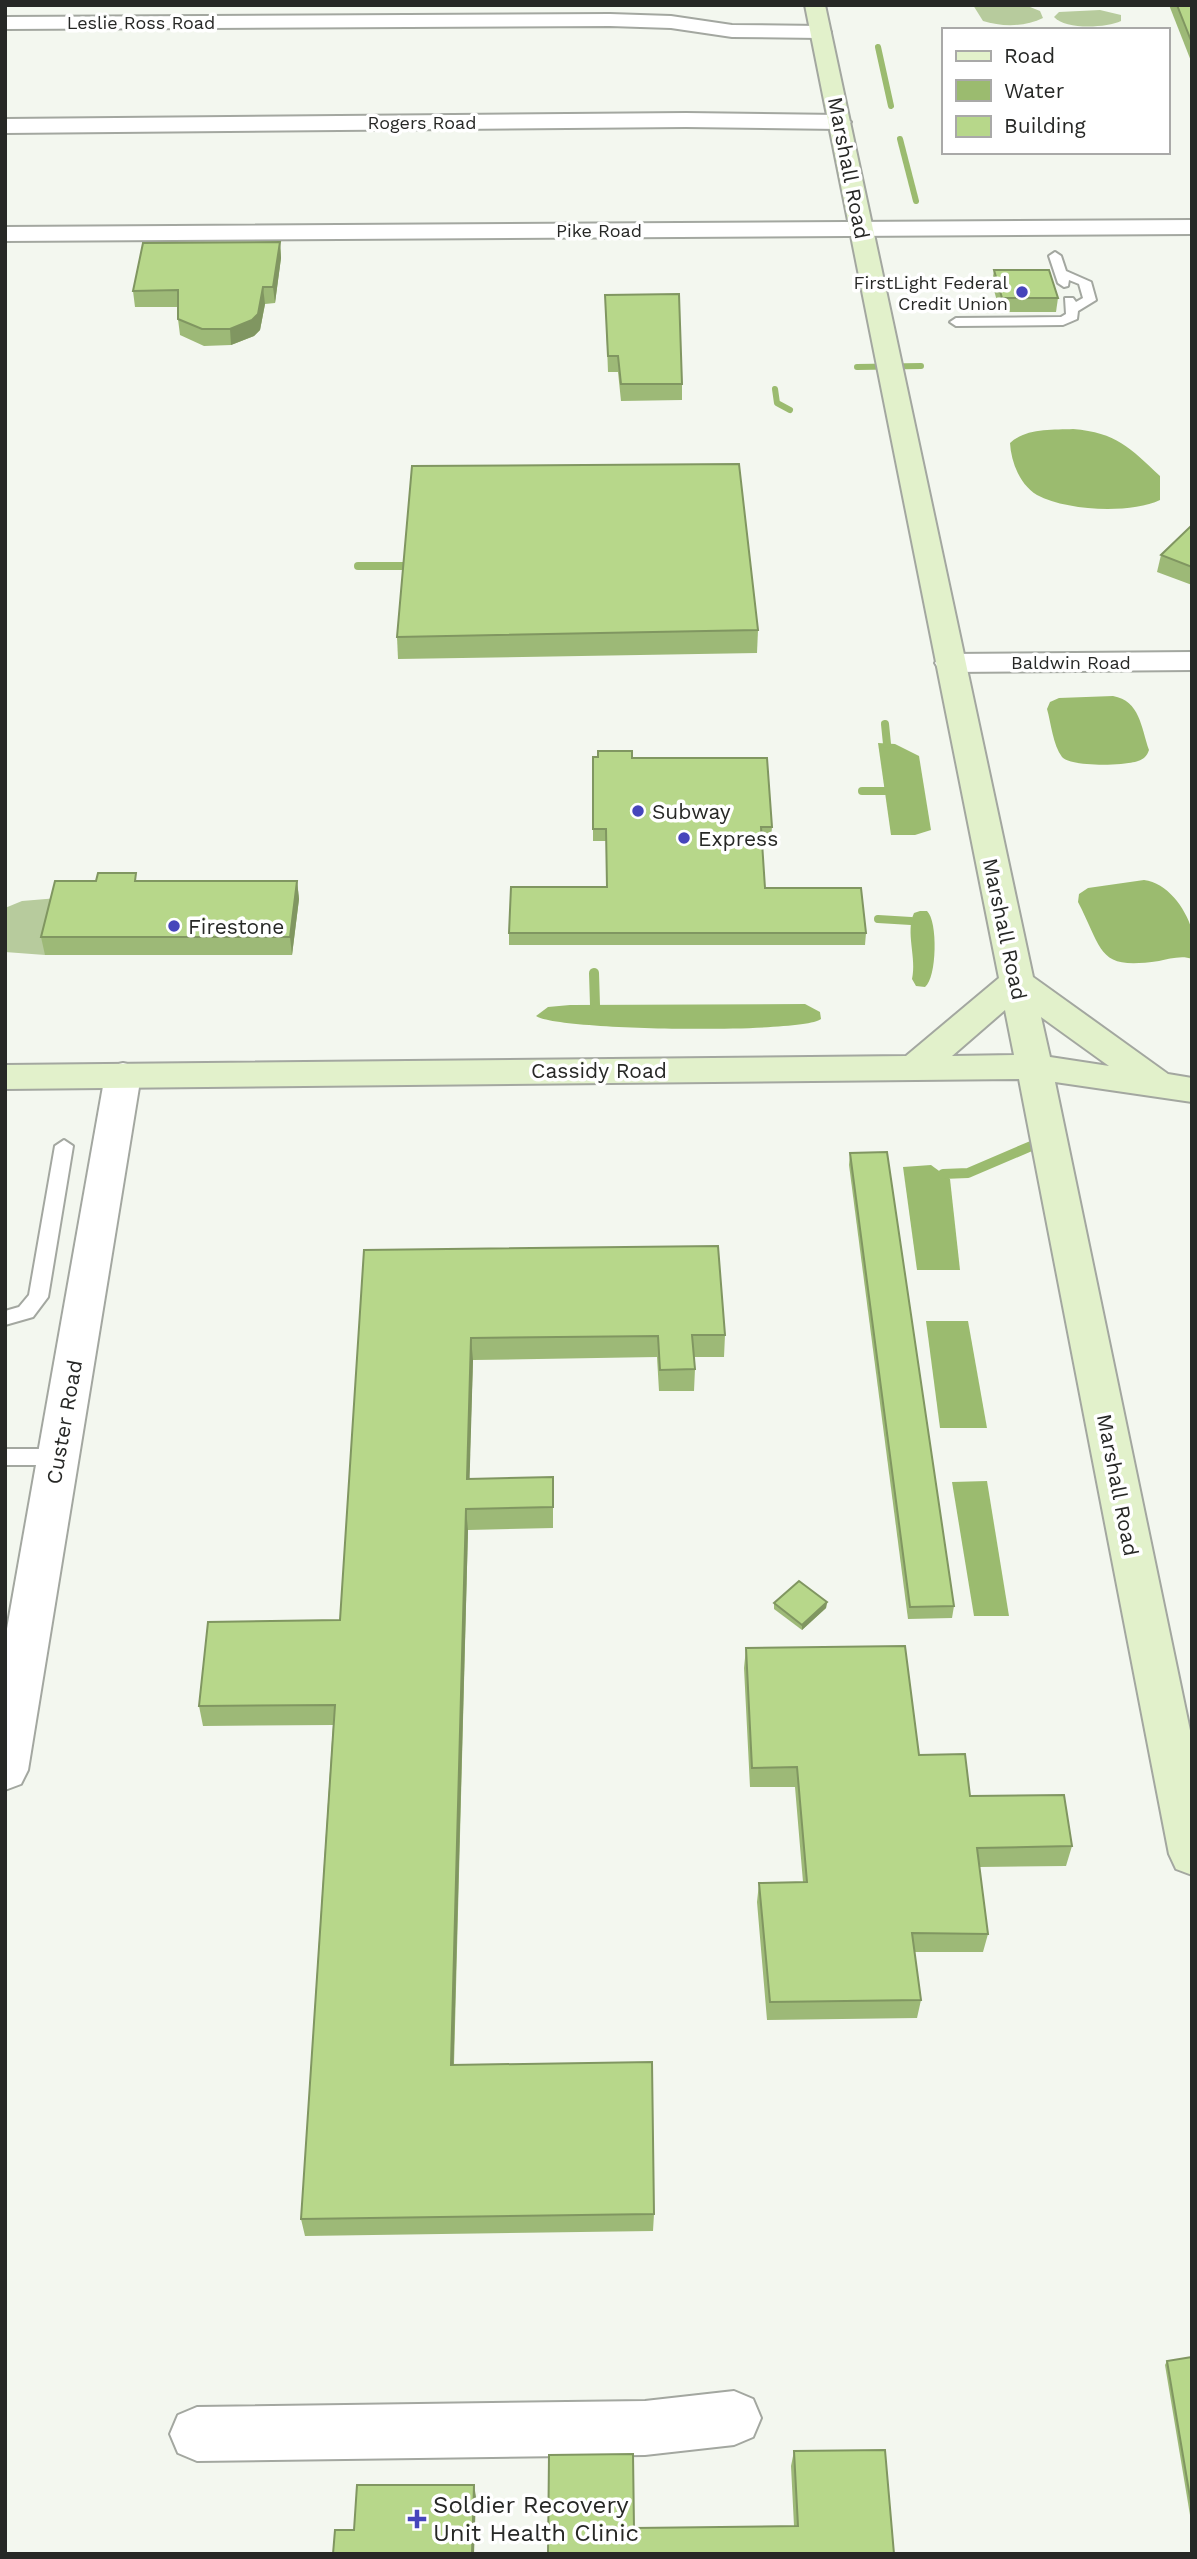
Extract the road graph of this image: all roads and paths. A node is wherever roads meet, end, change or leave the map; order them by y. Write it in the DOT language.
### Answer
graph roads {
  1 [pos="815,5"];
  2 [pos="5,23"];
  3 [pos="821,32"];
  4 [pos="840,122"];
  5 [pos="5,126"];
  6 [pos="1192,227"];
  7 [pos="861,229"];
  8 [pos="5,234"];
  9 [pos="1055,256"];
  10 [pos="956,323"];
  11 [pos="1192,661"];
  12 [pos="950,663"];
  13 [pos="1016,982"];
  14 [pos="1034,1067"];
  15 [pos="915,1068"];
  16 [pos="122,1075"];
  17 [pos="5,1077"];
  18 [pos="1175,1086"];
  19 [pos="64,1146"];
  20 [pos="5,1318"];
  21 [pos="5,1457"];
  22 [pos="58,1457"];
  23 [pos="5,1770"];
  24 [pos="1192,1854"];
  25 [pos="734,2418"];
  26 [pos="197,2434"];
  1 -- 3 [label="street, Marshall Road"];
  2 -- 3 [label="street, Leslie Ross Road"];
  3 -- 4 [label="street, Marshall Road"];
  4 -- 5 [label="street, Rogers Road"];
  4 -- 7 [label="street, Marshall Road"];
  6 -- 7 [label="street, Pike Road"];
  7 -- 8 [label="street, Pike Road"];
  7 -- 12 [label="street, Marshall Road"];
  9 -- 10 [label="lane"];
  11 -- 12 [label="street, Baldwin Road"];
  12 -- 13 [label="street, Marshall Road"];
  13 -- 14 [label="street, Marshall Road"];
  13 -- 15 [label="street"];
  13 -- 18 [label="street"];
  14 -- 15 [label="street, Cassidy Road"];
  14 -- 18 [label="street, Cassidy Road"];
  14 -- 24 [label="street, Marshall Road"];
  15 -- 16 [label="street, Cassidy Road"];
  16 -- 17 [label="street, Cassidy Road"];
  16 -- 22 [label="street, Custer Road"];
  19 -- 20 [label="lane"];
  21 -- 22 [label="lane"];
  22 -- 23 [label="street, Custer Road"];
  25 -- 26 [label="street"];
}
